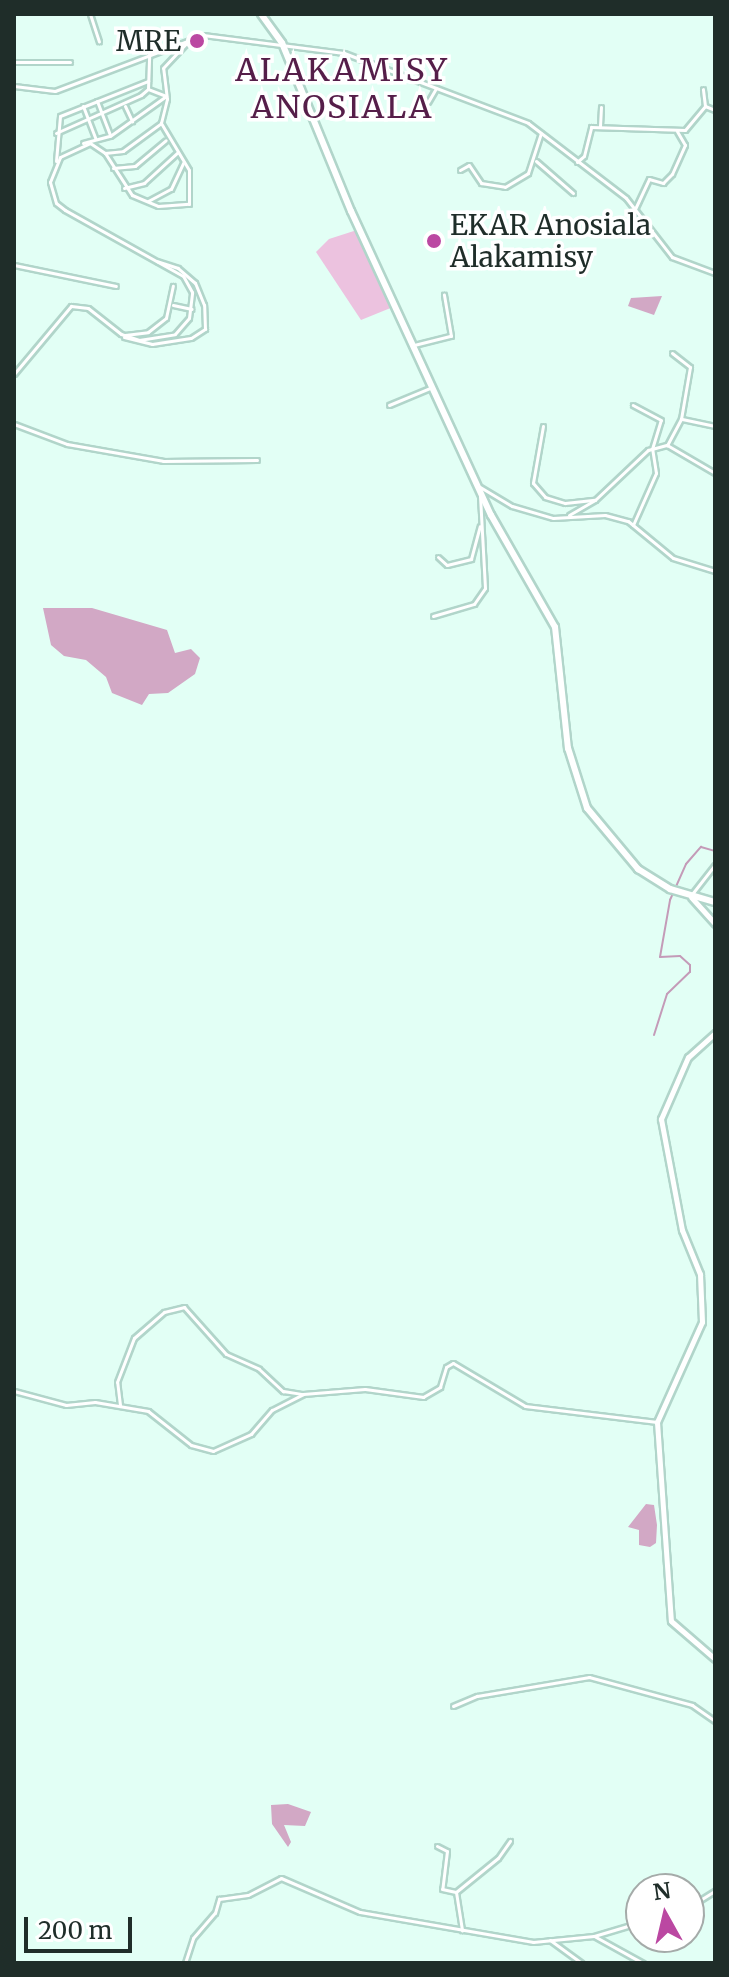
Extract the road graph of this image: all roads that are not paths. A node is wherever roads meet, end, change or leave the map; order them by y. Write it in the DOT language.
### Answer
graph roads {
  1 [pos="90,14"];
  2 [pos="261,14"];
  3 [pos="193,36"];
  4 [pos="99,42"];
  5 [pos="282,43"];
  6 [pos="149,53"];
  7 [pos="14,62"];
  8 [pos="70,62"];
  9 [pos="148,81"];
  10 [pos="14,86"];
  11 [pos="436,88"];
  12 [pos="148,89"];
  13 [pos="703,89"];
  14 [pos="166,96"];
  15 [pos="97,101"];
  16 [pos="428,102"];
  17 [pos="83,106"];
  18 [pos="125,106"];
  19 [pos="705,106"];
  20 [pos="601,107"];
  21 [pos="715,110"];
  22 [pos="102,116"];
  23 [pos="88,121"];
  24 [pos="132,121"];
  25 [pos="161,123"];
  26 [pos="600,126"];
  27 [pos="677,131"];
  28 [pos="56,133"];
  29 [pos="541,133"];
  30 [pos="110,136"];
  31 [pos="95,138"];
  32 [pos="166,140"];
  33 [pos="77,145"];
  34 [pos="105,153"];
  35 [pos="177,153"];
  36 [pos="183,161"];
  37 [pos="536,161"];
  38 [pos="577,162"];
  39 [pos="56,163"];
  40 [pos="113,168"];
  41 [pos="460,170"];
  42 [pos="124,188"];
  43 [pos="573,193"];
  44 [pos="148,201"];
  45 [pos="635,209"];
  46 [pos="157,261"];
  47 [pos="14,265"];
  48 [pos="715,273"];
  49 [pos="116,286"];
  50 [pos="173,286"];
  51 [pos="444,295"];
  52 [pos="173,305"];
  53 [pos="192,309"];
  54 [pos="121,334"];
  55 [pos="414,345"];
  56 [pos="672,353"];
  57 [pos="14,374"];
  58 [pos="433,387"];
  59 [pos="389,405"];
  60 [pos="633,405"];
  61 [pos="681,419"];
  62 [pos="14,424"];
  63 [pos="543,426"];
  64 [pos="715,426"];
  65 [pos="667,445"];
  66 [pos="652,449"];
  67 [pos="257,460"];
  68 [pos="715,473"];
  69 [pos="477,484"];
  70 [pos="595,500"];
  71 [pos="565,517"];
  72 [pos="481,522"];
  73 [pos="633,525"];
  74 [pos="438,557"];
  75 [pos="715,571"];
  76 [pos="433,616"];
  77 [pos="715,865"];
  78 [pos="691,897"];
  79 [pos="715,902"];
  80 [pos="715,924"];
  81 [pos="715,1033"];
  82 [pos="14,1391"];
  83 [pos="303,1394"];
  84 [pos="120,1405"];
  85 [pos="657,1422"];
  86 [pos="715,1659"];
  87 [pos="453,1706"];
  88 [pos="715,1721"];
  89 [pos="510,1841"];
  90 [pos="437,1846"];
  91 [pos="456,1892"];
  92 [pos="625,1927"];
  93 [pos="462,1931"];
  94 [pos="594,1936"];
  95 [pos="550,1940"];
  96 [pos="185,1963"];
  97 [pos="582,1963"];
  98 [pos="643,1963"];
  1 -- 4 [label="street"];
  2 -- 5 [label="main road"];
  3 -- 5 [label="street"];
  3 -- 6 [label="street"];
  3 -- 14 [label="street"];
  5 -- 11 [label="street"];
  5 -- 55 [label="main road"];
  6 -- 9 [label="street"];
  6 -- 10 [label="street"];
  7 -- 8 [label="street"];
  9 -- 12 [label="street"];
  9 -- 15 [label="street"];
  11 -- 16 [label="street"];
  11 -- 29 [label="street"];
  12 -- 14 [label="street"];
  12 -- 18 [label="street"];
  13 -- 19 [label="street"];
  14 -- 24 [label="street"];
  14 -- 25 [label="street"];
  15 -- 17 [label="street"];
  15 -- 22 [label="street"];
  17 -- 23 [label="street"];
  17 -- 28 [label="street"];
  18 -- 22 [label="street"];
  18 -- 24 [label="street"];
  19 -- 21 [label="street"];
  19 -- 27 [label="street"];
  20 -- 26 [label="street"];
  22 -- 23 [label="street"];
  22 -- 30 [label="street"];
  23 -- 28 [label="street"];
  23 -- 31 [label="street"];
  24 -- 30 [label="street"];
  25 -- 32 [label="street"];
  25 -- 34 [label="street"];
  26 -- 27 [label="street"];
  26 -- 38 [label="street"];
  27 -- 45 [label="street"];
  28 -- 39 [label="street"];
  29 -- 37 [label="street"];
  29 -- 38 [label="street"];
  30 -- 31 [label="street"];
  31 -- 33 [label="street"];
  32 -- 35 [label="street"];
  32 -- 40 [label="street"];
  33 -- 34 [label="street"];
  33 -- 39 [label="street"];
  34 -- 40 [label="street"];
  35 -- 36 [label="street"];
  35 -- 42 [label="street"];
  36 -- 44 [label="street"];
  36 -- 44 [label="street"];
  37 -- 41 [label="street"];
  37 -- 43 [label="street"];
  38 -- 45 [label="street"];
  39 -- 46 [label="street"];
  40 -- 42 [label="street"];
  42 -- 44 [label="street"];
  45 -- 48 [label="street"];
  46 -- 53 [label="street"];
  46 -- 54 [label="street"];
  47 -- 49 [label="street"];
  50 -- 52 [label="street"];
  51 -- 55 [label="street"];
  52 -- 53 [label="street"];
  52 -- 54 [label="street"];
  53 -- 54 [label="street"];
  54 -- 57 [label="street"];
  55 -- 58 [label="main road"];
  56 -- 61 [label="street"];
  58 -- 59 [label="street"];
  58 -- 69 [label="main road"];
  60 -- 66 [label="street"];
  61 -- 64 [label="street"];
  61 -- 65 [label="street"];
  62 -- 67 [label="street"];
  63 -- 70 [label="street"];
  65 -- 66 [label="street"];
  65 -- 68 [label="street"];
  66 -- 70 [label="street"];
  66 -- 73 [label="street"];
  69 -- 71 [label="street"];
  69 -- 72 [label="street"];
  69 -- 78 [label="main road"];
  70 -- 71 [label="street"];
  71 -- 73 [label="street"];
  72 -- 74 [label="street"];
  72 -- 76 [label="street"];
  73 -- 75 [label="street"];
  77 -- 78 [label="street"];
  78 -- 79 [label="main road"];
  78 -- 80 [label="street"];
  81 -- 85 [label="street"];
  82 -- 84 [label="street"];
  83 -- 84 [label="street"];
  83 -- 84 [label="street"];
  83 -- 85 [label="street"];
  85 -- 86 [label="street"];
  87 -- 88 [label="street"];
  89 -- 91 [label="street"];
  90 -- 91 [label="street"];
  91 -- 93 [label="street"];
  92 -- 94 [label="street"];
  93 -- 95 [label="street"];
  93 -- 96 [label="street"];
  94 -- 95 [label="street"];
  94 -- 98 [label="street"];
  95 -- 97 [label="street"];
}
